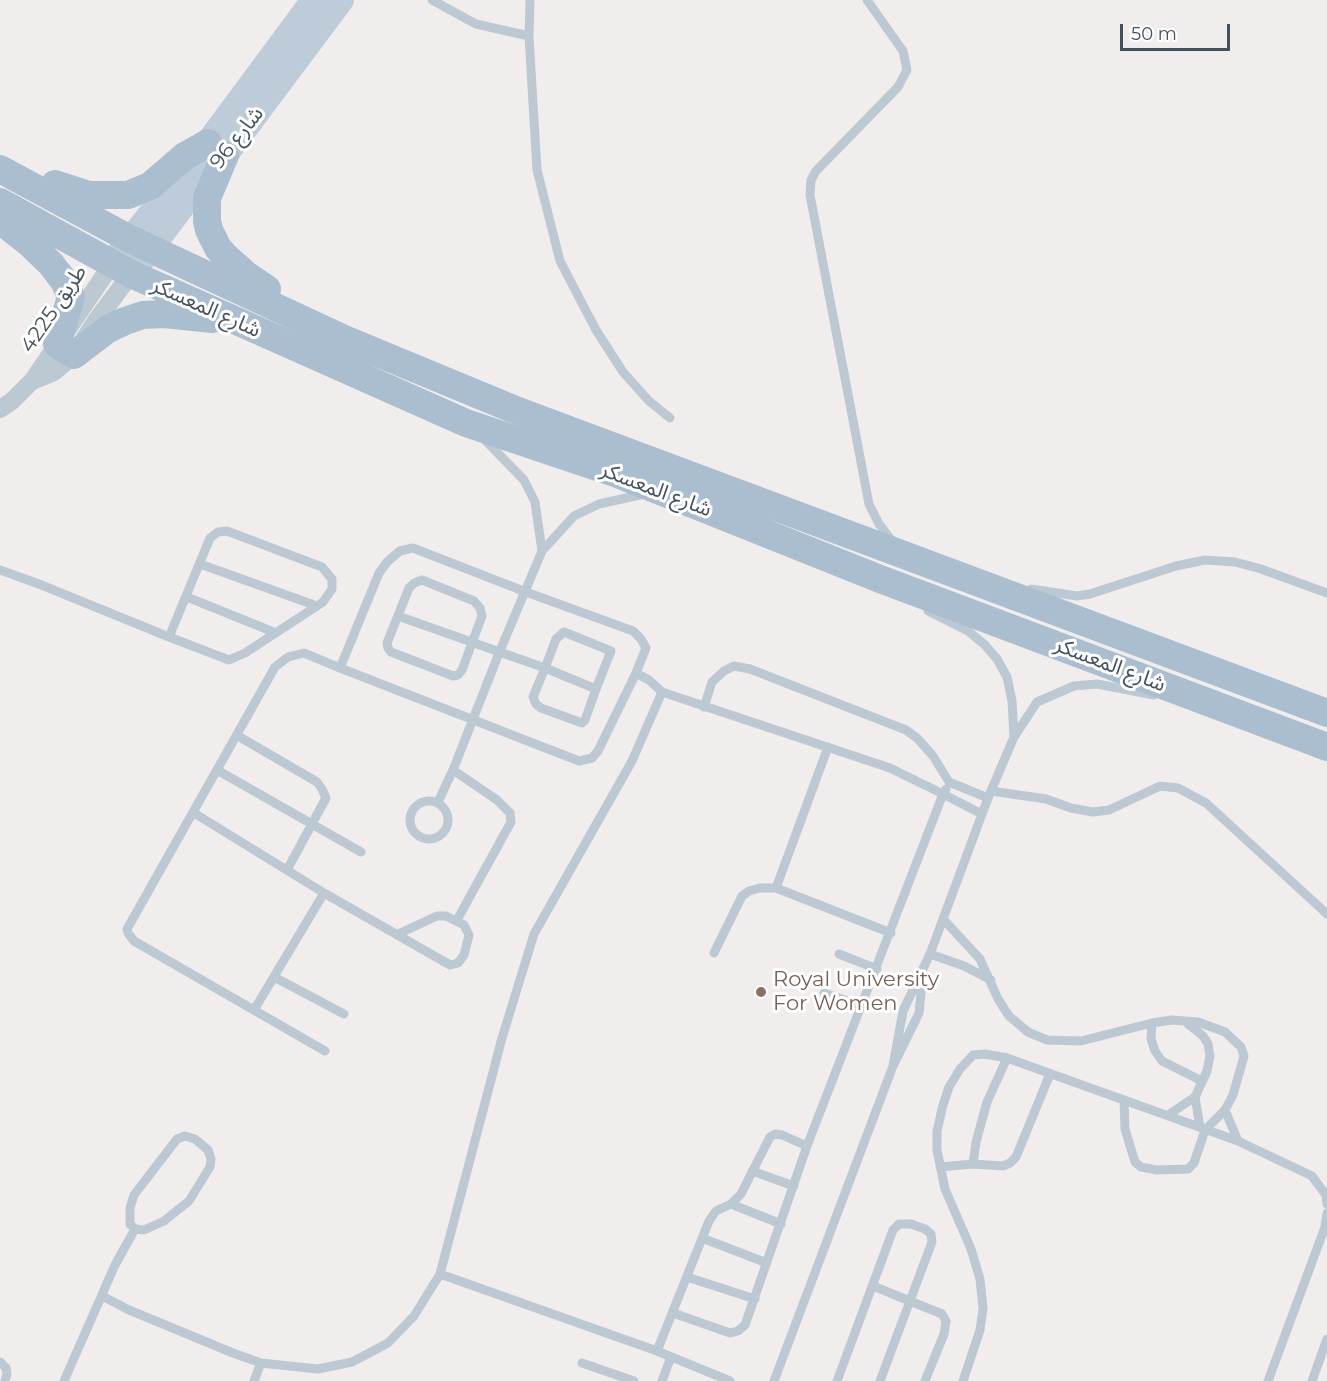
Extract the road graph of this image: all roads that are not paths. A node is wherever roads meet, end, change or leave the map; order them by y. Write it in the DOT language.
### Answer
graph roads {
  1 [pos="314,0"];
  2 [pos="341,0"];
  3 [pos="432,0"];
  4 [pos="530,0"];
  5 [pos="867,0"];
  6 [pos="529,36"];
  7 [pos="217,149"];
  8 [pos="0,160"];
  9 [pos="0,169"];
  10 [pos="0,202"];
  11 [pos="0,220"];
  12 [pos="140,243"];
  13 [pos="121,269"];
  14 [pos="233,321"];
  15 [pos="344,339"];
  16 [pos="65,350"];
  17 [pos="0,409"];
  18 [pos="670,418"];
  19 [pos="466,423"];
  20 [pos="659,490"];
  21 [pos="542,551"];
  22 [pos="904,556"];
  23 [pos="200,564"];
  24 [pos="0,570"];
  25 [pos="947,571"];
  26 [pos="880,579"];
  27 [pos="526,592"];
  28 [pos="1327,593"];
  29 [pos="187,597"];
  30 [pos="317,606"];
  31 [pos="398,616"];
  32 [pos="276,633"];
  33 [pos="169,637"];
  34 [pos="472,642"];
  35 [pos="499,653"];
  36 [pos="340,668"];
  37 [pos="545,668"];
  38 [pos="636,673"];
  39 [pos="597,689"];
  40 [pos="662,692"];
  41 [pos="704,707"];
  42 [pos="1327,713"];
  43 [pos="473,719"];
  44 [pos="1269,726"];
  45 [pos="238,736"];
  46 [pos="1014,736"];
  47 [pos="828,747"];
  48 [pos="1327,747"];
  49 [pos="217,770"];
  50 [pos="453,770"];
  51 [pos="949,782"];
  52 [pos="944,794"];
  53 [pos="989,794"];
  54 [pos="438,802"];
  55 [pos="194,813"];
  56 [pos="982,814"];
  57 [pos="313,825"];
  58 [pos="361,852"];
  59 [pos="288,870"];
  60 [pos="776,888"];
  61 [pos="324,893"];
  62 [pos="1327,914"];
  63 [pos="943,919"];
  64 [pos="458,920"];
  65 [pos="891,933"];
  66 [pos="398,934"];
  67 [pos="714,953"];
  68 [pos="839,954"];
  69 [pos="930,954"];
  70 [pos="924,967"];
  71 [pos="877,969"];
  72 [pos="274,976"];
  73 [pos="991,980"];
  74 [pos="824,993"];
  75 [pos="862,1006"];
  76 [pos="254,1010"];
  77 [pos="344,1014"];
  78 [pos="1185,1022"];
  79 [pos="1152,1023"];
  80 [pos="326,1051"];
  81 [pos="1007,1058"];
  82 [pos="893,1066"];
  83 [pos="1050,1074"];
  84 [pos="1202,1081"];
  85 [pos="1195,1097"];
  86 [pos="1124,1100"];
  87 [pos="1225,1110"];
  88 [pos="1168,1115"];
  89 [pos="1203,1129"];
  90 [pos="1238,1141"];
  91 [pos="807,1146"];
  92 [pos="973,1164"];
  93 [pos="940,1167"];
  94 [pos="752,1171"];
  95 [pos="794,1186"];
  96 [pos="731,1204"];
  97 [pos="1327,1204"];
  98 [pos="1327,1213"];
  99 [pos="781,1224"];
  100 [pos="135,1229"];
  101 [pos="702,1238"];
  102 [pos="767,1263"];
  103 [pos="440,1274"];
  104 [pos="687,1277"];
  105 [pos="873,1286"];
  106 [pos="102,1296"];
  107 [pos="755,1299"];
  108 [pos="910,1301"];
  109 [pos="673,1313"];
  110 [pos="1327,1339"];
  111 [pos="657,1352"];
  112 [pos="671,1357"];
  113 [pos="0,1362"];
  114 [pos="582,1362"];
  115 [pos="261,1363"];
  116 [pos="5,1381"];
  117 [pos="64,1381"];
  118 [pos="254,1381"];
  119 [pos="634,1381"];
  120 [pos="662,1381"];
  121 [pos="730,1381"];
  122 [pos="774,1381"];
  123 [pos="837,1381"];
  124 [pos="880,1381"];
  125 [pos="925,1381"];
  126 [pos="963,1381"];
  127 [pos="1268,1381"];
  128 [pos="1312,1381"];
  1 -- 7 [label="street, شارع 96"];
  2 -- 7 [label="street, شارع 96"];
  3 -- 6 [label="lane"];
  4 -- 6 [label="lane"];
  5 -- 22 [label="lane"];
  6 -- 18 [label="lane"];
  7 -- 8 [label="main road"];
  7 -- 12 [label="street, شارع 96"];
  7 -- 15 [label="main road"];
  9 -- 12 [label="main road, شارع المعسكر"];
  10 -- 13 [label="main road, شارع المعسكر"];
  11 -- 16 [label="main road"];
  12 -- 13 [label="street, شارع 96"];
  12 -- 15 [label="main road, شارع المعسكر"];
  13 -- 14 [label="main road, شارع المعسكر"];
  13 -- 16 [label="street, طريق 4225"];
  14 -- 16 [label="main road"];
  14 -- 19 [label="main road, شارع المعسكر"];
  15 -- 22 [label="main road, شارع المعسكر"];
  16 -- 17 [label="street, طريق 4225"];
  19 -- 20 [label="main road, شارع المعسكر"];
  19 -- 21 [label="lane"];
  20 -- 21 [label="lane"];
  20 -- 26 [label="main road, شارع المعسكر"];
  21 -- 27 [label="lane"];
  22 -- 25 [label="main road, شارع المعسكر"];
  23 -- 29 [label="lane"];
  23 -- 30 [label="lane"];
  23 -- 30 [label="lane"];
  24 -- 33 [label="lane"];
  25 -- 28 [label="lane"];
  25 -- 42 [label="main road, شارع المعسكر"];
  26 -- 44 [label="main road, شارع المعسكر"];
  26 -- 46 [label="lane"];
  27 -- 35 [label="lane"];
  27 -- 36 [label="lane"];
  27 -- 38 [label="lane"];
  29 -- 32 [label="lane"];
  29 -- 33 [label="lane"];
  30 -- 32 [label="lane"];
  31 -- 34 [label="lane"];
  31 -- 34 [label="lane"];
  31 -- 34 [label="lane"];
  32 -- 33 [label="lane"];
  34 -- 35 [label="lane"];
  35 -- 37 [label="lane"];
  35 -- 43 [label="lane"];
  36 -- 43 [label="lane"];
  36 -- 45 [label="lane"];
  37 -- 39 [label="lane"];
  37 -- 39 [label="lane"];
  37 -- 39 [label="lane"];
  38 -- 40 [label="lane"];
  38 -- 43 [label="lane"];
  40 -- 41 [label="lane"];
  40 -- 103 [label="lane"];
  41 -- 47 [label="lane"];
  41 -- 51 [label="lane"];
  43 -- 50 [label="lane"];
  44 -- 46 [label="lane"];
  44 -- 48 [label="main road, شارع المعسكر"];
  45 -- 49 [label="lane"];
  45 -- 57 [label="lane"];
  46 -- 53 [label="lane"];
  47 -- 52 [label="lane"];
  47 -- 60 [label="lane"];
  49 -- 55 [label="lane"];
  49 -- 57 [label="lane"];
  50 -- 54 [label="lane"];
  50 -- 64 [label="lane"];
  51 -- 52 [label="lane"];
  51 -- 53 [label="lane"];
  52 -- 56 [label="lane"];
  52 -- 65 [label="lane"];
  53 -- 56 [label="lane"];
  53 -- 62 [label="lane"];
  54 -- 54 [label="lane"];
  55 -- 59 [label="lane"];
  55 -- 76 [label="lane"];
  56 -- 63 [label="lane"];
  57 -- 58 [label="lane"];
  57 -- 59 [label="lane"];
  59 -- 61 [label="lane"];
  60 -- 65 [label="lane"];
  60 -- 67 [label="lane"];
  61 -- 66 [label="lane"];
  61 -- 72 [label="lane"];
  63 -- 69 [label="lane"];
  63 -- 73 [label="lane"];
  64 -- 66 [label="lane"];
  64 -- 66 [label="lane"];
  65 -- 71 [label="lane"];
  68 -- 71 [label="lane"];
  69 -- 70 [label="lane"];
  69 -- 73 [label="lane"];
  70 -- 82 [label="lane"];
  70 -- 82 [label="lane"];
  71 -- 75 [label="lane"];
  72 -- 76 [label="lane"];
  72 -- 77 [label="lane"];
  73 -- 79 [label="lane"];
  74 -- 75 [label="lane"];
  75 -- 91 [label="lane"];
  76 -- 80 [label="lane"];
  78 -- 79 [label="lane"];
  78 -- 84 [label="lane"];
  78 -- 87 [label="lane"];
  79 -- 84 [label="lane"];
  81 -- 83 [label="lane"];
  81 -- 92 [label="lane"];
  81 -- 93 [label="lane"];
  82 -- 122 [label="lane"];
  83 -- 86 [label="lane"];
  83 -- 92 [label="lane"];
  84 -- 85 [label="lane"];
  85 -- 88 [label="lane"];
  85 -- 89 [label="lane"];
  86 -- 88 [label="lane"];
  86 -- 89 [label="lane"];
  87 -- 89 [label="lane"];
  87 -- 90 [label="lane"];
  88 -- 89 [label="lane"];
  89 -- 90 [label="lane"];
  90 -- 97 [label="lane"];
  91 -- 94 [label="lane"];
  91 -- 95 [label="lane"];
  92 -- 93 [label="lane"];
  93 -- 126 [label="lane"];
  94 -- 95 [label="lane"];
  94 -- 96 [label="lane"];
  95 -- 99 [label="lane"];
  96 -- 99 [label="lane"];
  96 -- 101 [label="lane"];
  98 -- 127 [label="lane"];
  99 -- 102 [label="lane"];
  100 -- 100 [label="lane"];
  100 -- 106 [label="lane"];
  101 -- 102 [label="lane"];
  101 -- 104 [label="lane"];
  102 -- 107 [label="lane"];
  103 -- 111 [label="lane"];
  103 -- 115 [label="lane"];
  104 -- 107 [label="lane"];
  104 -- 109 [label="lane"];
  105 -- 108 [label="lane"];
  105 -- 108 [label="lane"];
  105 -- 123 [label="lane"];
  106 -- 115 [label="lane"];
  106 -- 117 [label="lane"];
  107 -- 109 [label="lane"];
  108 -- 124 [label="lane"];
  108 -- 125 [label="lane"];
  109 -- 111 [label="lane"];
  110 -- 128 [label="lane"];
  111 -- 112 [label="lane"];
  112 -- 120 [label="lane"];
  112 -- 121 [label="lane"];
  113 -- 116 [label="lane"];
  114 -- 119 [label="lane"];
  115 -- 118 [label="lane"];
}
